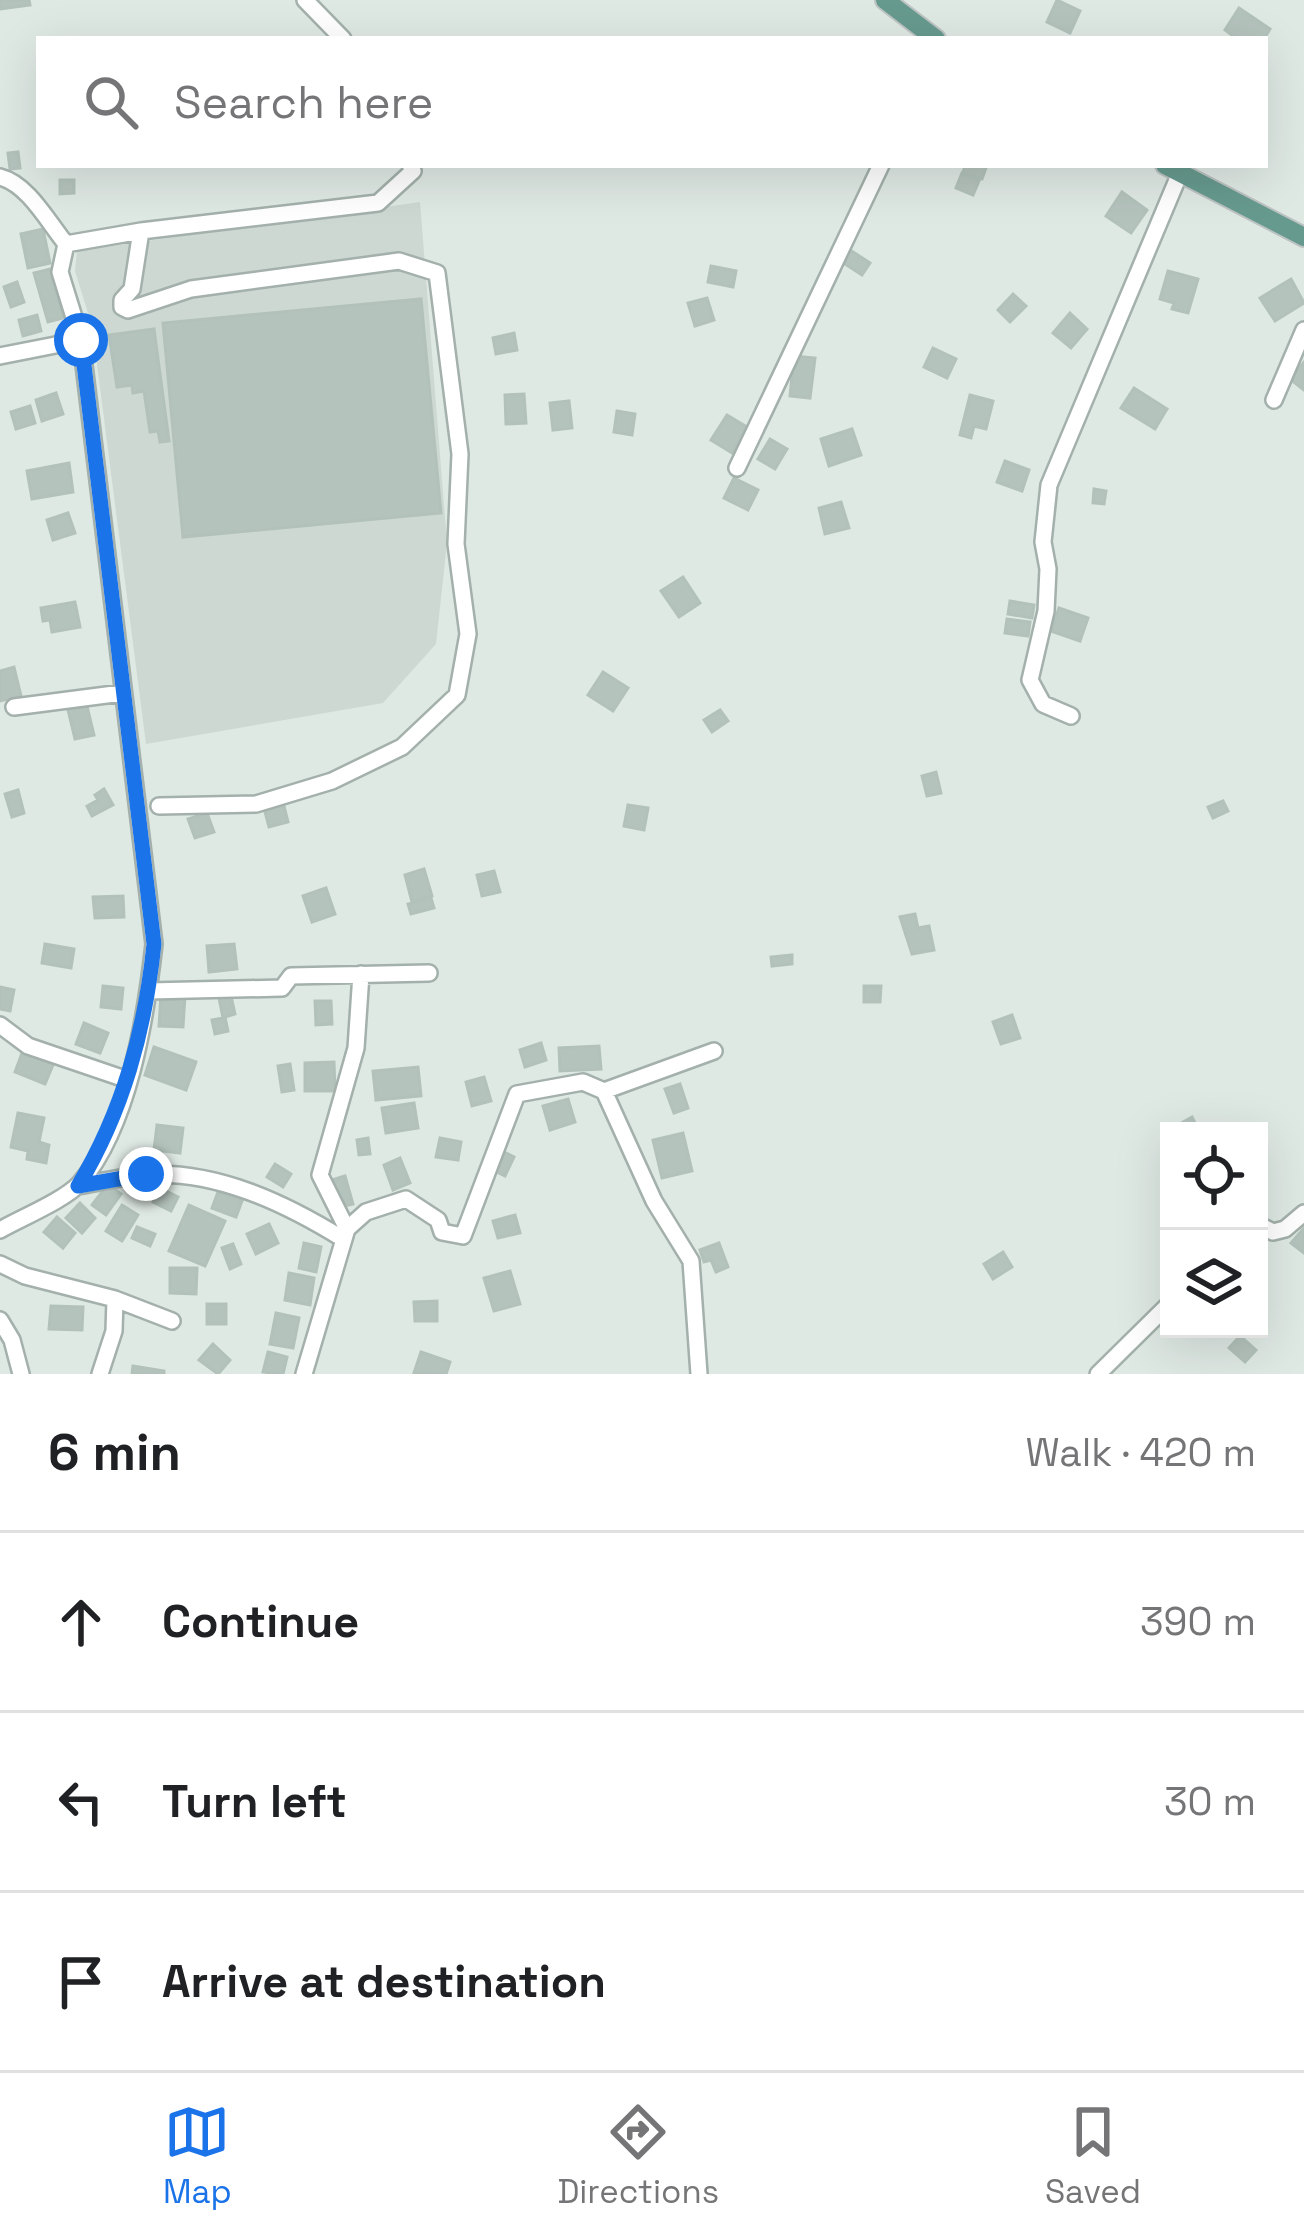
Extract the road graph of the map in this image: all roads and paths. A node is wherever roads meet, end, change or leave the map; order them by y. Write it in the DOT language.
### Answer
graph roads {
  1 [pos="305,0"];
  2 [pos="886,0"];
  3 [pos="340,36"];
  4 [pos="932,36"];
  5 [pos="411,168"];
  6 [pos="880,168"];
  7 [pos="1173,169"];
  8 [pos="0,177"];
  9 [pos="141,231"];
  10 [pos="1304,237"];
  11 [pos="66,244"];
  12 [pos="1304,330"];
  13 [pos="81,340"];
  14 [pos="0,356"];
  15 [pos="1274,400"];
  16 [pos="737,468"];
  17 [pos="122,693"];
  18 [pos="14,707"];
  19 [pos="1070,716"];
  20 [pos="159,806"];
  21 [pos="429,973"];
  22 [pos="361,974"];
  23 [pos="149,991"];
  24 [pos="0,1025"];
  25 [pos="714,1052"];
  26 [pos="128,1080"];
  27 [pos="604,1091"];
  28 [pos="78,1186"];
  29 [pos="1304,1213"];
  30 [pos="1268,1230"];
  31 [pos="0,1231"];
  32 [pos="345,1234"];
  33 [pos="0,1264"];
  34 [pos="115,1299"];
  35 [pos="1160,1313"];
  36 [pos="0,1320"];
  37 [pos="172,1321"];
  38 [pos="21,1374"];
  39 [pos="100,1374"];
  40 [pos="304,1374"];
  41 [pos="700,1374"];
  42 [pos="1098,1374"];
  1 -- 3 [label="street"];
  2 -- 4 [label="main road"];
  5 -- 9 [label="street"];
  6 -- 16 [label="street"];
  7 -- 10 [label="main road"];
  7 -- 19 [label="street"];
  8 -- 11 [label="street"];
  9 -- 11 [label="street"];
  9 -- 20 [label="street"];
  11 -- 13 [label="street"];
  12 -- 15 [label="street"];
  13 -- 14 [label="street"];
  13 -- 17 [label="street"];
  17 -- 18 [label="street"];
  17 -- 23 [label="street"];
  21 -- 22 [label="street"];
  22 -- 23 [label="street"];
  22 -- 32 [label="street"];
  23 -- 26 [label="street"];
  24 -- 26 [label="street"];
  25 -- 27 [label="street"];
  26 -- 28 [label="street"];
  27 -- 32 [label="street"];
  27 -- 41 [label="street"];
  28 -- 31 [label="street"];
  28 -- 32 [label="street"];
  29 -- 30 [label="street"];
  32 -- 40 [label="street"];
  33 -- 34 [label="street"];
  34 -- 37 [label="street"];
  34 -- 39 [label="street"];
  35 -- 42 [label="street"];
  36 -- 38 [label="street"];
}
